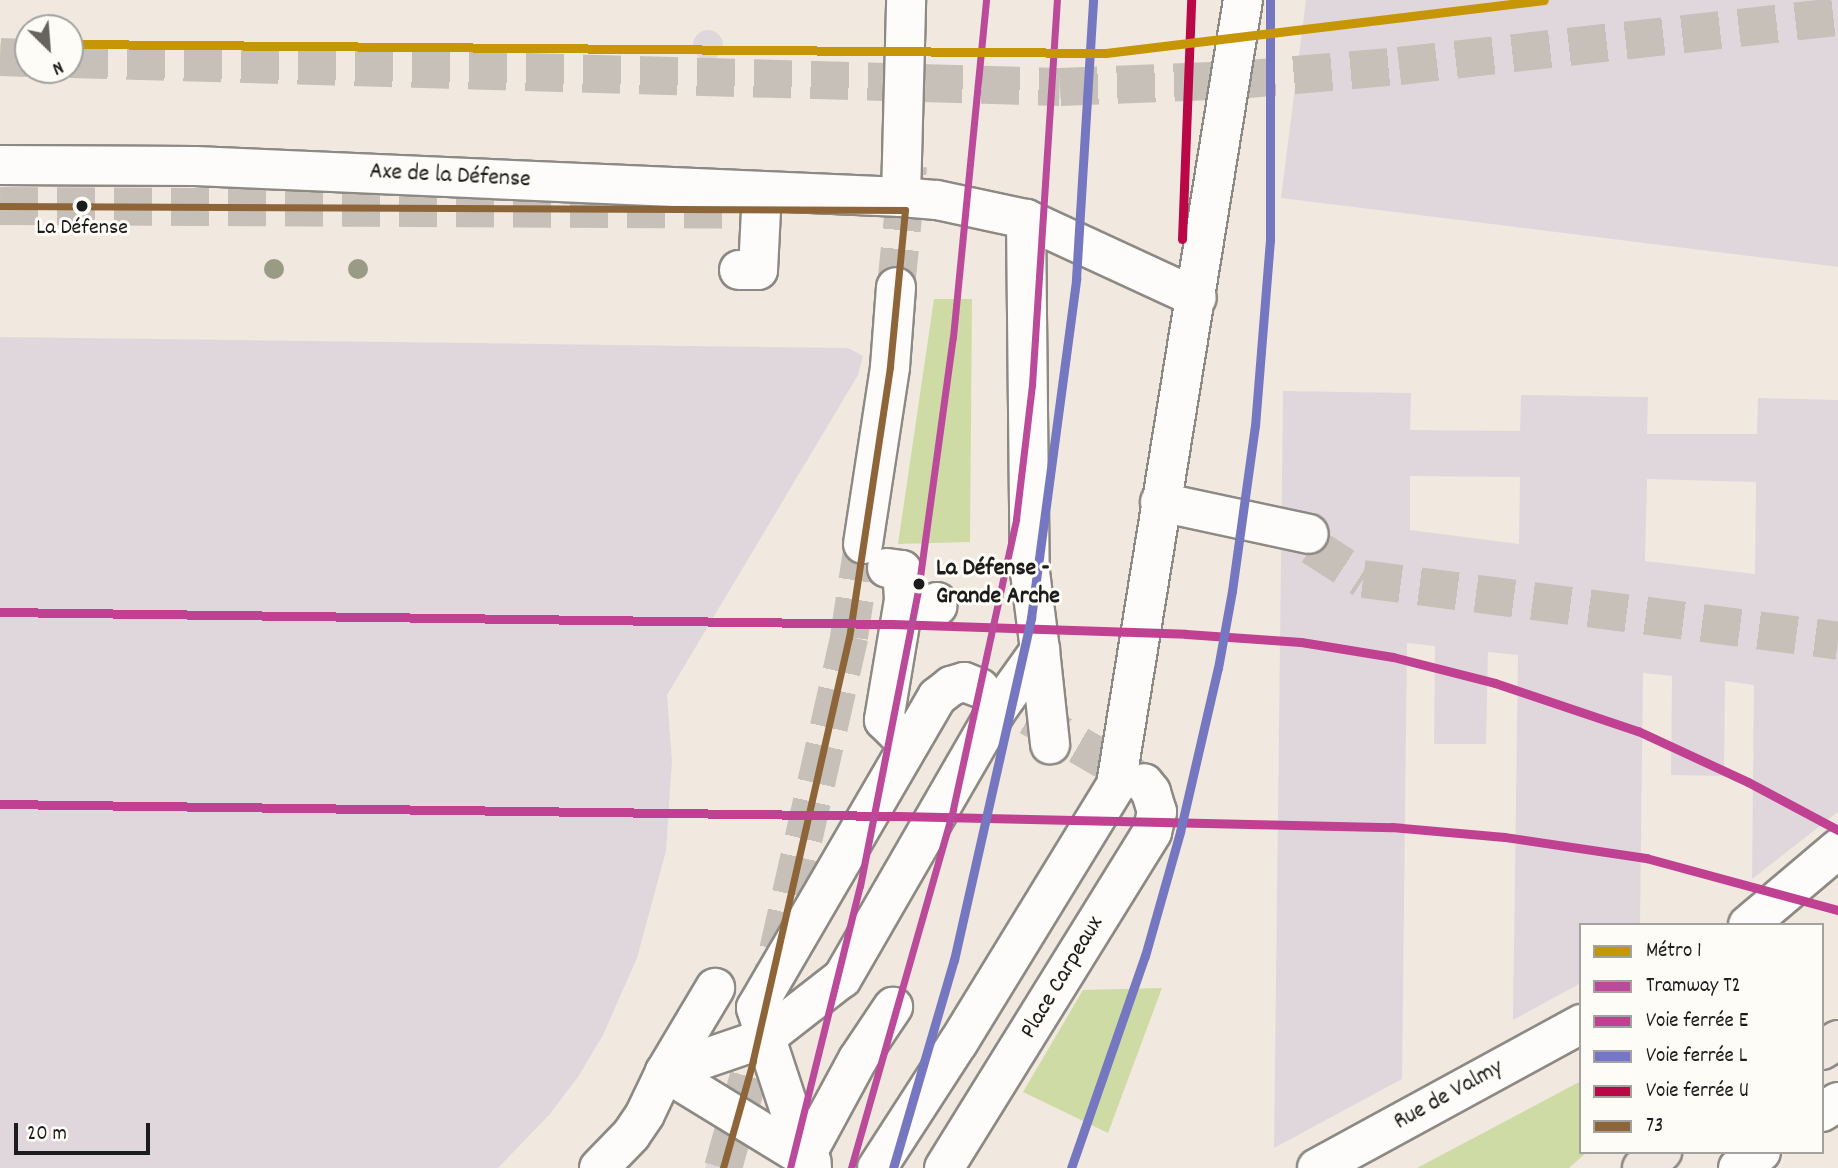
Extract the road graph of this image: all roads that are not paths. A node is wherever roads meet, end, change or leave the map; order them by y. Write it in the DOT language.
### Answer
graph roads {
  1 [pos="906,0"];
  2 [pos="1243,0"];
  3 [pos="0,165"];
  4 [pos="762,191"];
  5 [pos="901,197"];
  6 [pos="1026,219"];
  7 [pos="747,254"];
  8 [pos="896,288"];
  9 [pos="1196,298"];
  10 [pos="1160,502"];
  11 [pos="1310,534"];
  12 [pos="1040,650"];
  13 [pos="980,688"];
  14 [pos="915,724"];
  15 [pos="1050,744"];
  16 [pos="1130,784"];
  17 [pos="1838,849"];
  18 [pos="1751,923"];
  19 [pos="715,988"];
  20 [pos="892,1007"];
  21 [pos="1579,1025"];
  22 [pos="765,1038"];
  23 [pos="1838,1040"];
  24 [pos="1824,1051"];
  25 [pos="665,1072"];
  26 [pos="631,1135"];
  27 [pos="1660,1154"];
  28 [pos="1758,1154"];
  29 [pos="812,1164"];
  30 [pos="599,1168"];
  31 [pos="611,1168"];
  32 [pos="877,1168"];
  33 [pos="944,1168"];
  34 [pos="1317,1168"];
  35 [pos="1642,1168"];
  36 [pos="1738,1168"];
  1 -- 5 [label="street"];
  2 -- 9 [label="street"];
  3 -- 4 [label="street, Axe de la Défense"];
  4 -- 5 [label="street, Axe de la Défense"];
  4 -- 7 [label="street"];
  5 -- 6 [label="street, Axe de la Défense"];
  6 -- 9 [label="street, Axe de la Défense"];
  6 -- 12 [label="street"];
  8 -- 14 [label="street"];
  9 -- 10 [label="street"];
  10 -- 11 [label="street"];
  10 -- 16 [label="street"];
  12 -- 15 [label="street"];
  12 -- 22 [label="street"];
  13 -- 14 [label="street"];
  14 -- 22 [label="street"];
  16 -- 32 [label="street"];
  16 -- 33 [label="street, Place Carpeaux"];
  17 -- 18 [label="street"];
  19 -- 25 [label="street"];
  20 -- 29 [label="street"];
  21 -- 34 [label="street, Rue de Valmy"];
  22 -- 25 [label="street"];
  22 -- 29 [label="street"];
  23 -- 24 [label="main road"];
  25 -- 26 [label="street"];
  25 -- 29 [label="street"];
  26 -- 30 [label="street"];
  26 -- 31 [label="street"];
  27 -- 35 [label="main road"];
  28 -- 36 [label="street"];
}
